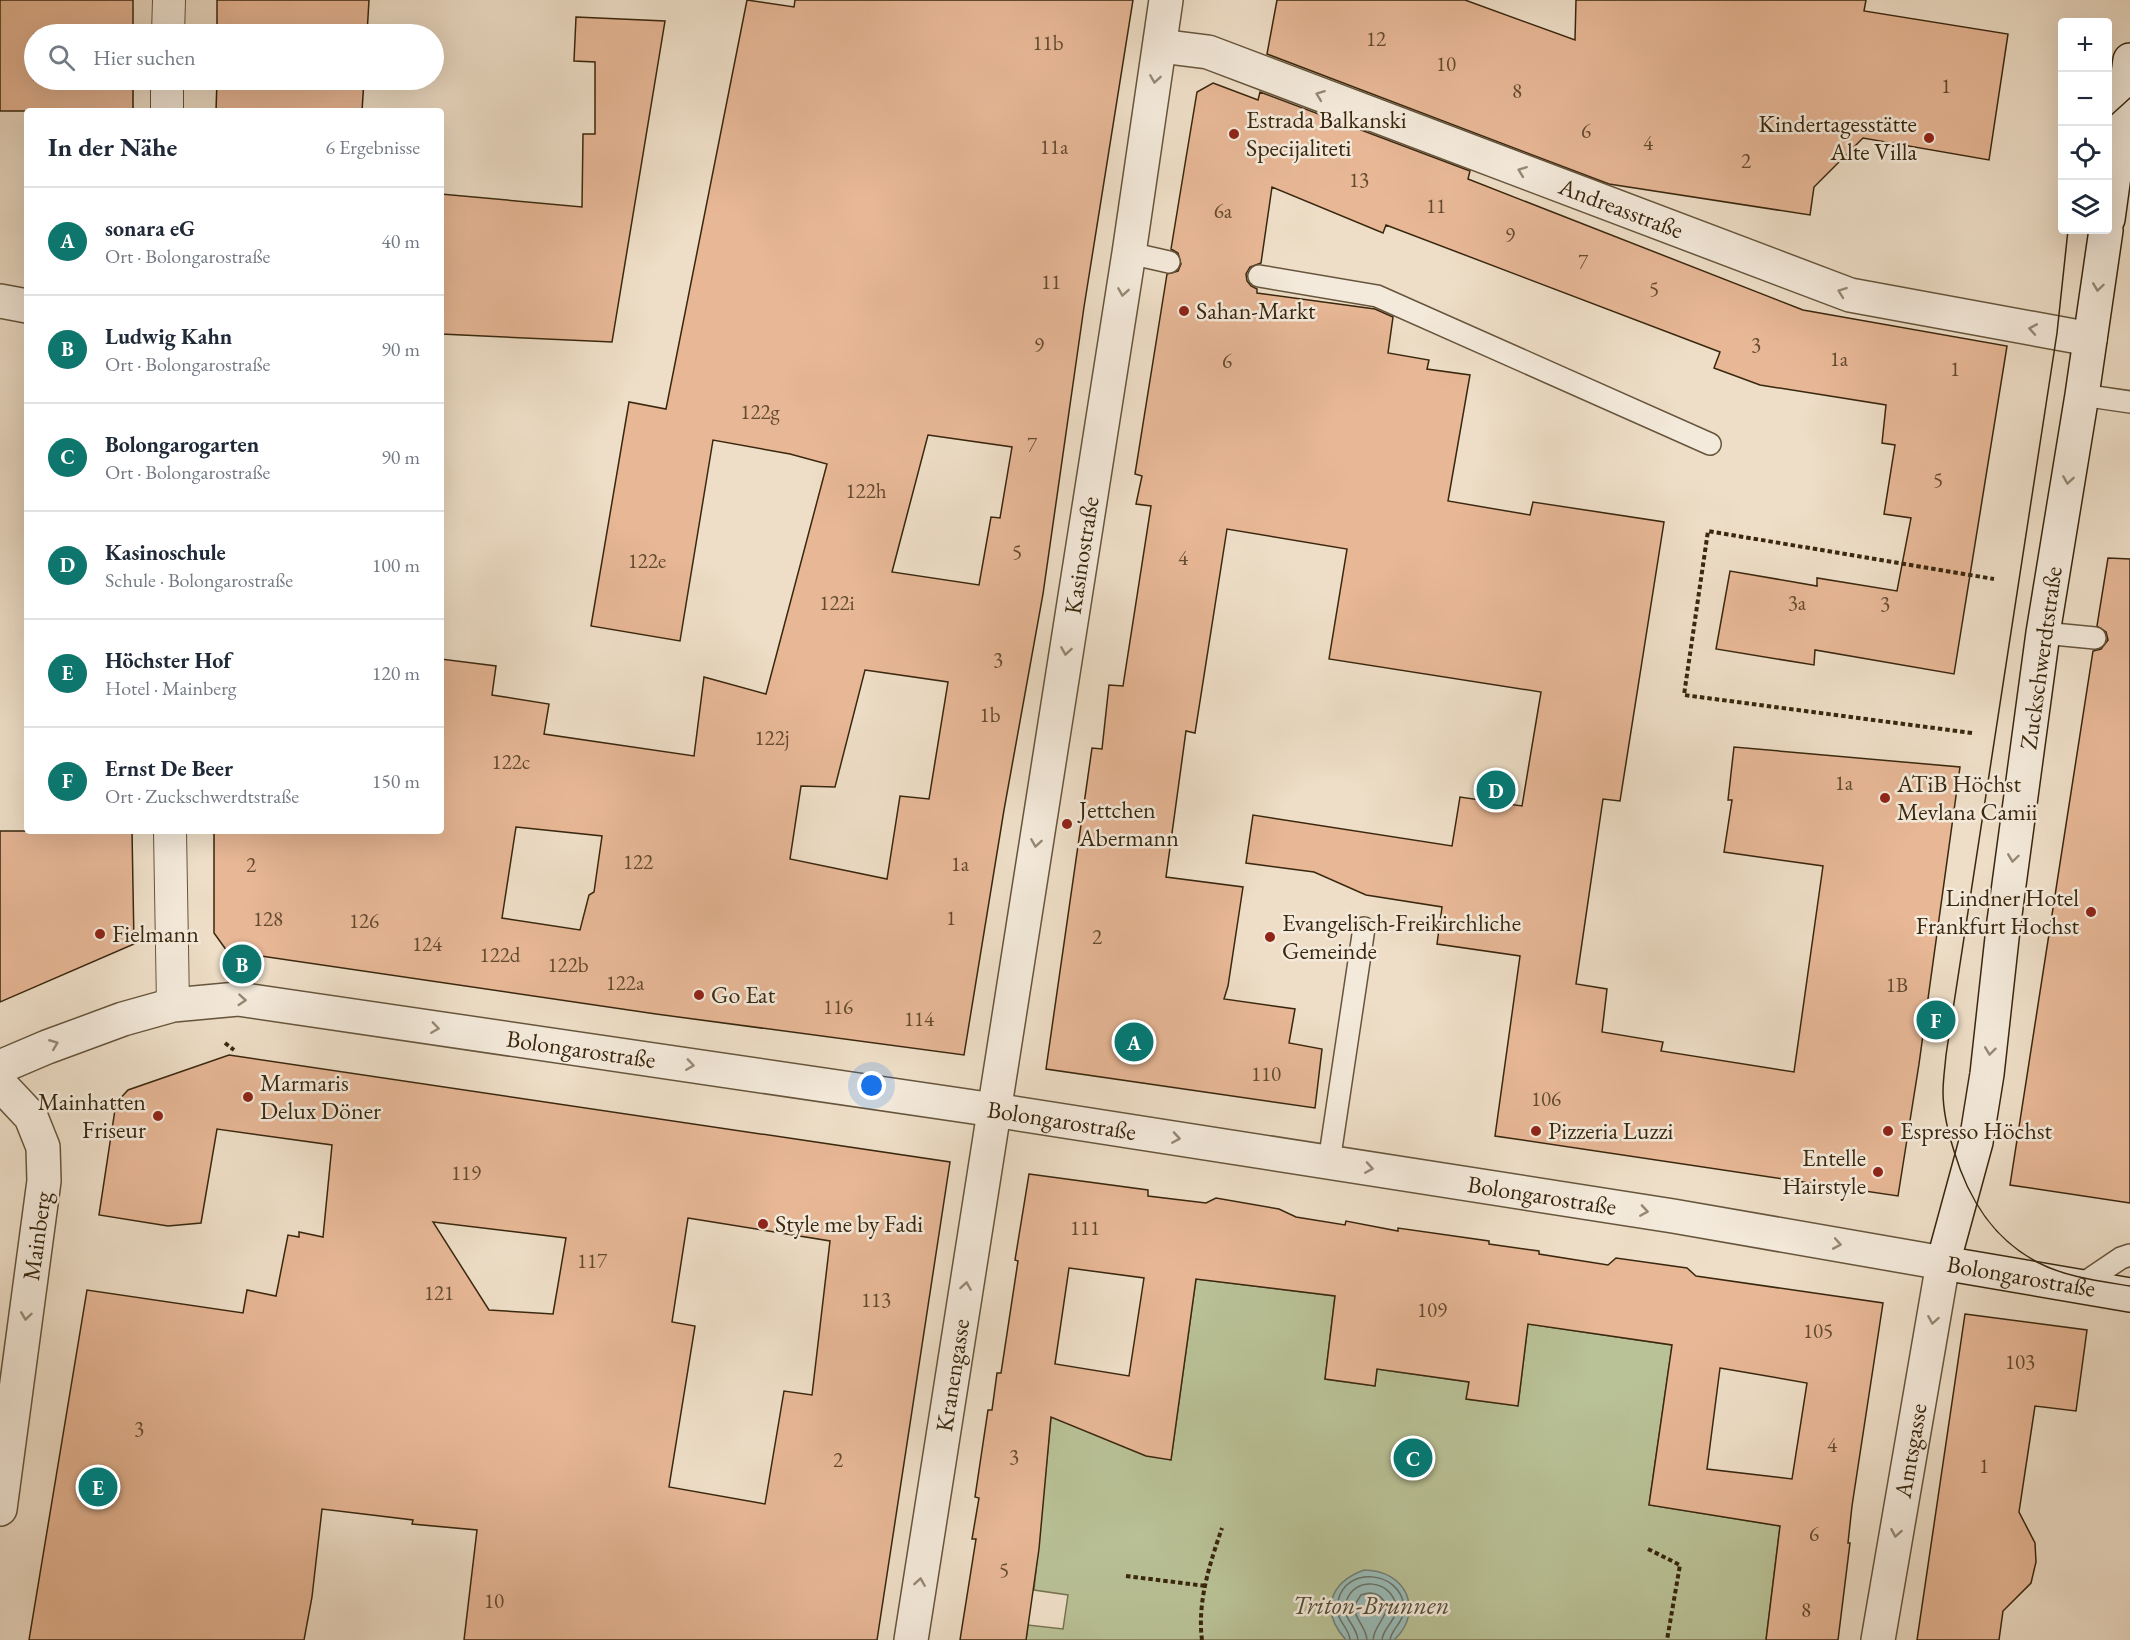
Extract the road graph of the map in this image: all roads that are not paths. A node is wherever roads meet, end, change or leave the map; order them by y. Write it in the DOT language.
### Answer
graph roads {
  1 [pos="169,0"];
  2 [pos="1166,0"];
  3 [pos="168,24"];
  4 [pos="1160,46"];
  5 [pos="2129,67"];
  6 [pos="167,90"];
  7 [pos="167,108"];
  8 [pos="2112,190"];
  9 [pos="2105,234"];
  10 [pos="1129,253"];
  11 [pos="1169,262"];
  12 [pos="1259,276"];
  13 [pos="0,301"];
  14 [pos="24,305"];
  15 [pos="2091,339"];
  16 [pos="2082,395"];
  17 [pos="2130,402"];
  18 [pos="1710,444"];
  19 [pos="2043,633"];
  20 [pos="2095,638"];
  21 [pos="170,834"];
  22 [pos="1364,928"];
  23 [pos="173,1005"];
  24 [pos="0,1067"];
  25 [pos="0,1084"];
  26 [pos="994,1110"];
  27 [pos="1329,1162"];
  28 [pos="2130,1255"];
  29 [pos="1943,1263"];
  30 [pos="2078,1287"];
  31 [pos="2130,1295"];
  32 [pos="1,1495"];
  33 [pos="911,1640"];
  34 [pos="1878,1640"];
  1 -- 3 [label="street"];
  2 -- 4 [label="street, Kasinostraße"];
  4 -- 10 [label="street, Kasinostraße, one-way"];
  15 -- 4 [label="street, Andreasstraße, one-way"];
  5 -- 8 [label="street"];
  6 -- 7 [label="street"];
  9 -- 15 [label="street, Zuckschwerdtstraße, one-way"];
  10 -- 11 [label="lane"];
  10 -- 26 [label="street, Kasinostraße, one-way"];
  12 -- 18 [label="lane"];
  13 -- 14 [label="street"];
  15 -- 16 [label="street, Zuckschwerdtstraße"];
  16 -- 17 [label="lane"];
  16 -- 19 [label="street, Zuckschwerdtstraße, one-way"];
  19 -- 20 [label="lane"];
  19 -- 29 [label="street, Zuckschwerdtstraße, one-way"];
  21 -- 23 [label="street"];
  22 -- 27 [label="lane"];
  24 -- 23 [label="street, Bolongarostraße, one-way"];
  23 -- 26 [label="street, Bolongarostraße, one-way"];
  25 -- 32 [label="street, Mainberg, one-way"];
  26 -- 27 [label="street, Bolongarostraße, one-way"];
  33 -- 26 [label="street, Kranengasse, one-way"];
  27 -- 29 [label="street, Bolongarostraße, one-way"];
  28 -- 30 [label="lane"];
  29 -- 30 [label="street, Bolongarostraße"];
  29 -- 34 [label="street, Amtsgasse, one-way"];
  30 -- 31 [label="street, Bolongarostraße"];
}
